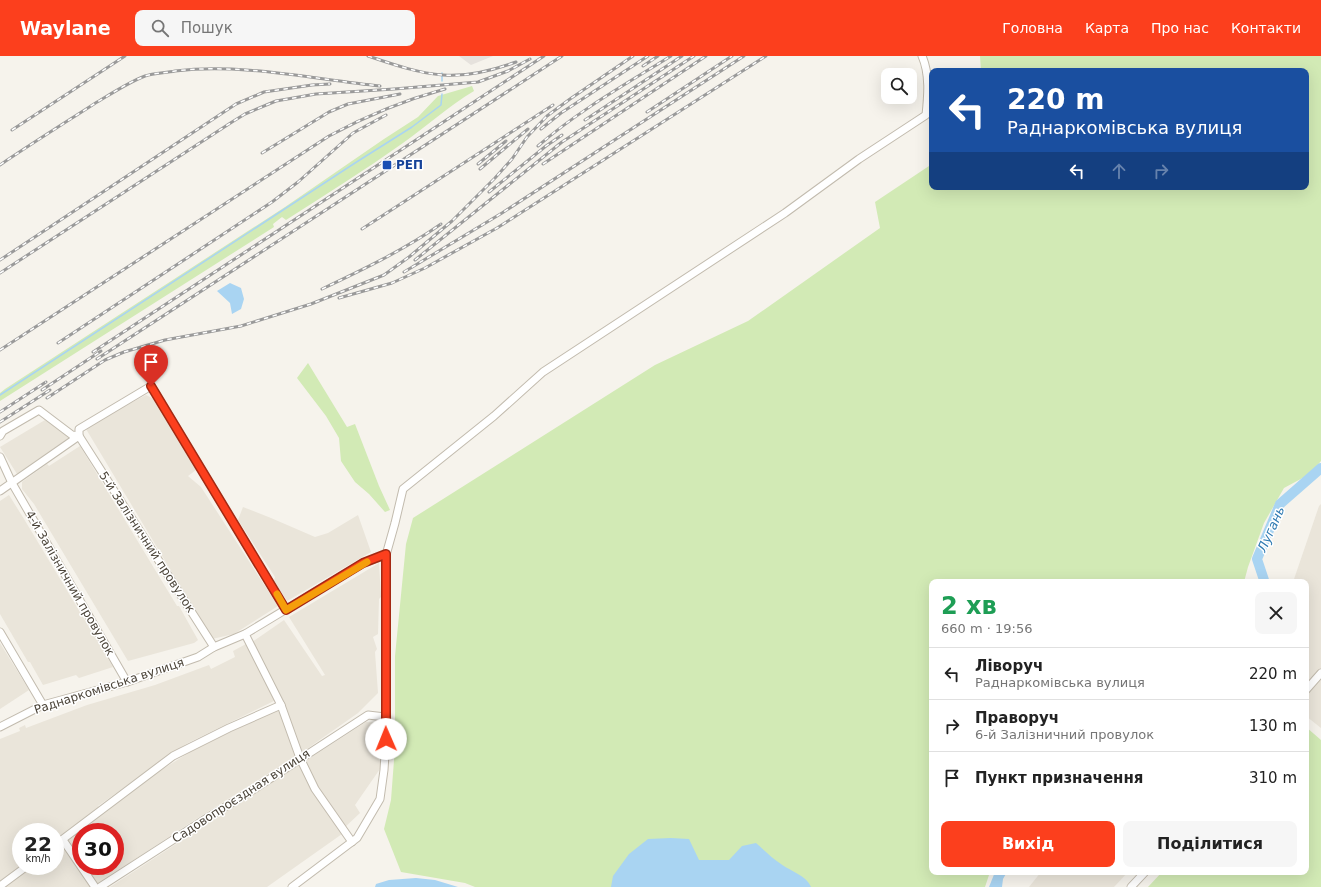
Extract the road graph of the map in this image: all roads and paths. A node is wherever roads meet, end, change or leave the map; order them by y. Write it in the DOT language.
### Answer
graph roads {
  1 [pos="922,56"];
  2 [pos="0,436"];
  3 [pos="79,436"];
  4 [pos="0,457"];
  5 [pos="12,483"];
  6 [pos="0,492"];
  7 [pos="386,554"];
  8 [pos="286,610"];
  9 [pos="0,632"];
  10 [pos="245,634"];
  11 [pos="214,647"];
  12 [pos="1321,673"];
  13 [pos="127,682"];
  14 [pos="1309,687"];
  15 [pos="43,705"];
  16 [pos="282,705"];
  17 [pos="385,717"];
  18 [pos="0,726"];
  19 [pos="300,758"];
  20 [pos="64,839"];
  21 [pos="64,841"];
  22 [pos="352,842"];
  23 [pos="15,875"];
  24 [pos="1142,875"];
  25 [pos="0,886"];
  26 [pos="95,887"];
  27 [pos="100,887"];
  28 [pos="292,887"];
  29 [pos="1131,887"];
  1 -- 7 [label="street"];
  2 -- 3 [label="street"];
  3 -- 5 [label="street"];
  3 -- 8 [label="street"];
  3 -- 11 [label="street, 5-й Залізничний провулок"];
  4 -- 5 [label="street, 4-й Залізничний провулок"];
  5 -- 6 [label="street"];
  5 -- 13 [label="street, 4-й Залізничний провулок"];
  7 -- 8 [label="street, Раднаркомівська вулиця"];
  7 -- 17 [label="street"];
  8 -- 10 [label="street, Раднаркомівська вулиця"];
  9 -- 15 [label="street"];
  10 -- 11 [label="street, Раднаркомівська вулиця"];
  10 -- 16 [label="street"];
  11 -- 13 [label="street, Раднаркомівська вулиця"];
  12 -- 14 [label="street"];
  13 -- 15 [label="street, Раднаркомівська вулиця"];
  15 -- 18 [label="street, Раднаркомівська вулиця"];
  16 -- 19 [label="street"];
  16 -- 20 [label="street"];
  17 -- 19 [label="street, Садовопроєздная вулиця"];
  17 -- 22 [label="street"];
  19 -- 22 [label="street"];
  19 -- 27 [label="street, Садовопроєздная вулиця"];
  21 -- 26 [label="street"];
  22 -- 28 [label="street"];
  23 -- 25 [label="street"];
  24 -- 29 [label="street"];
}
